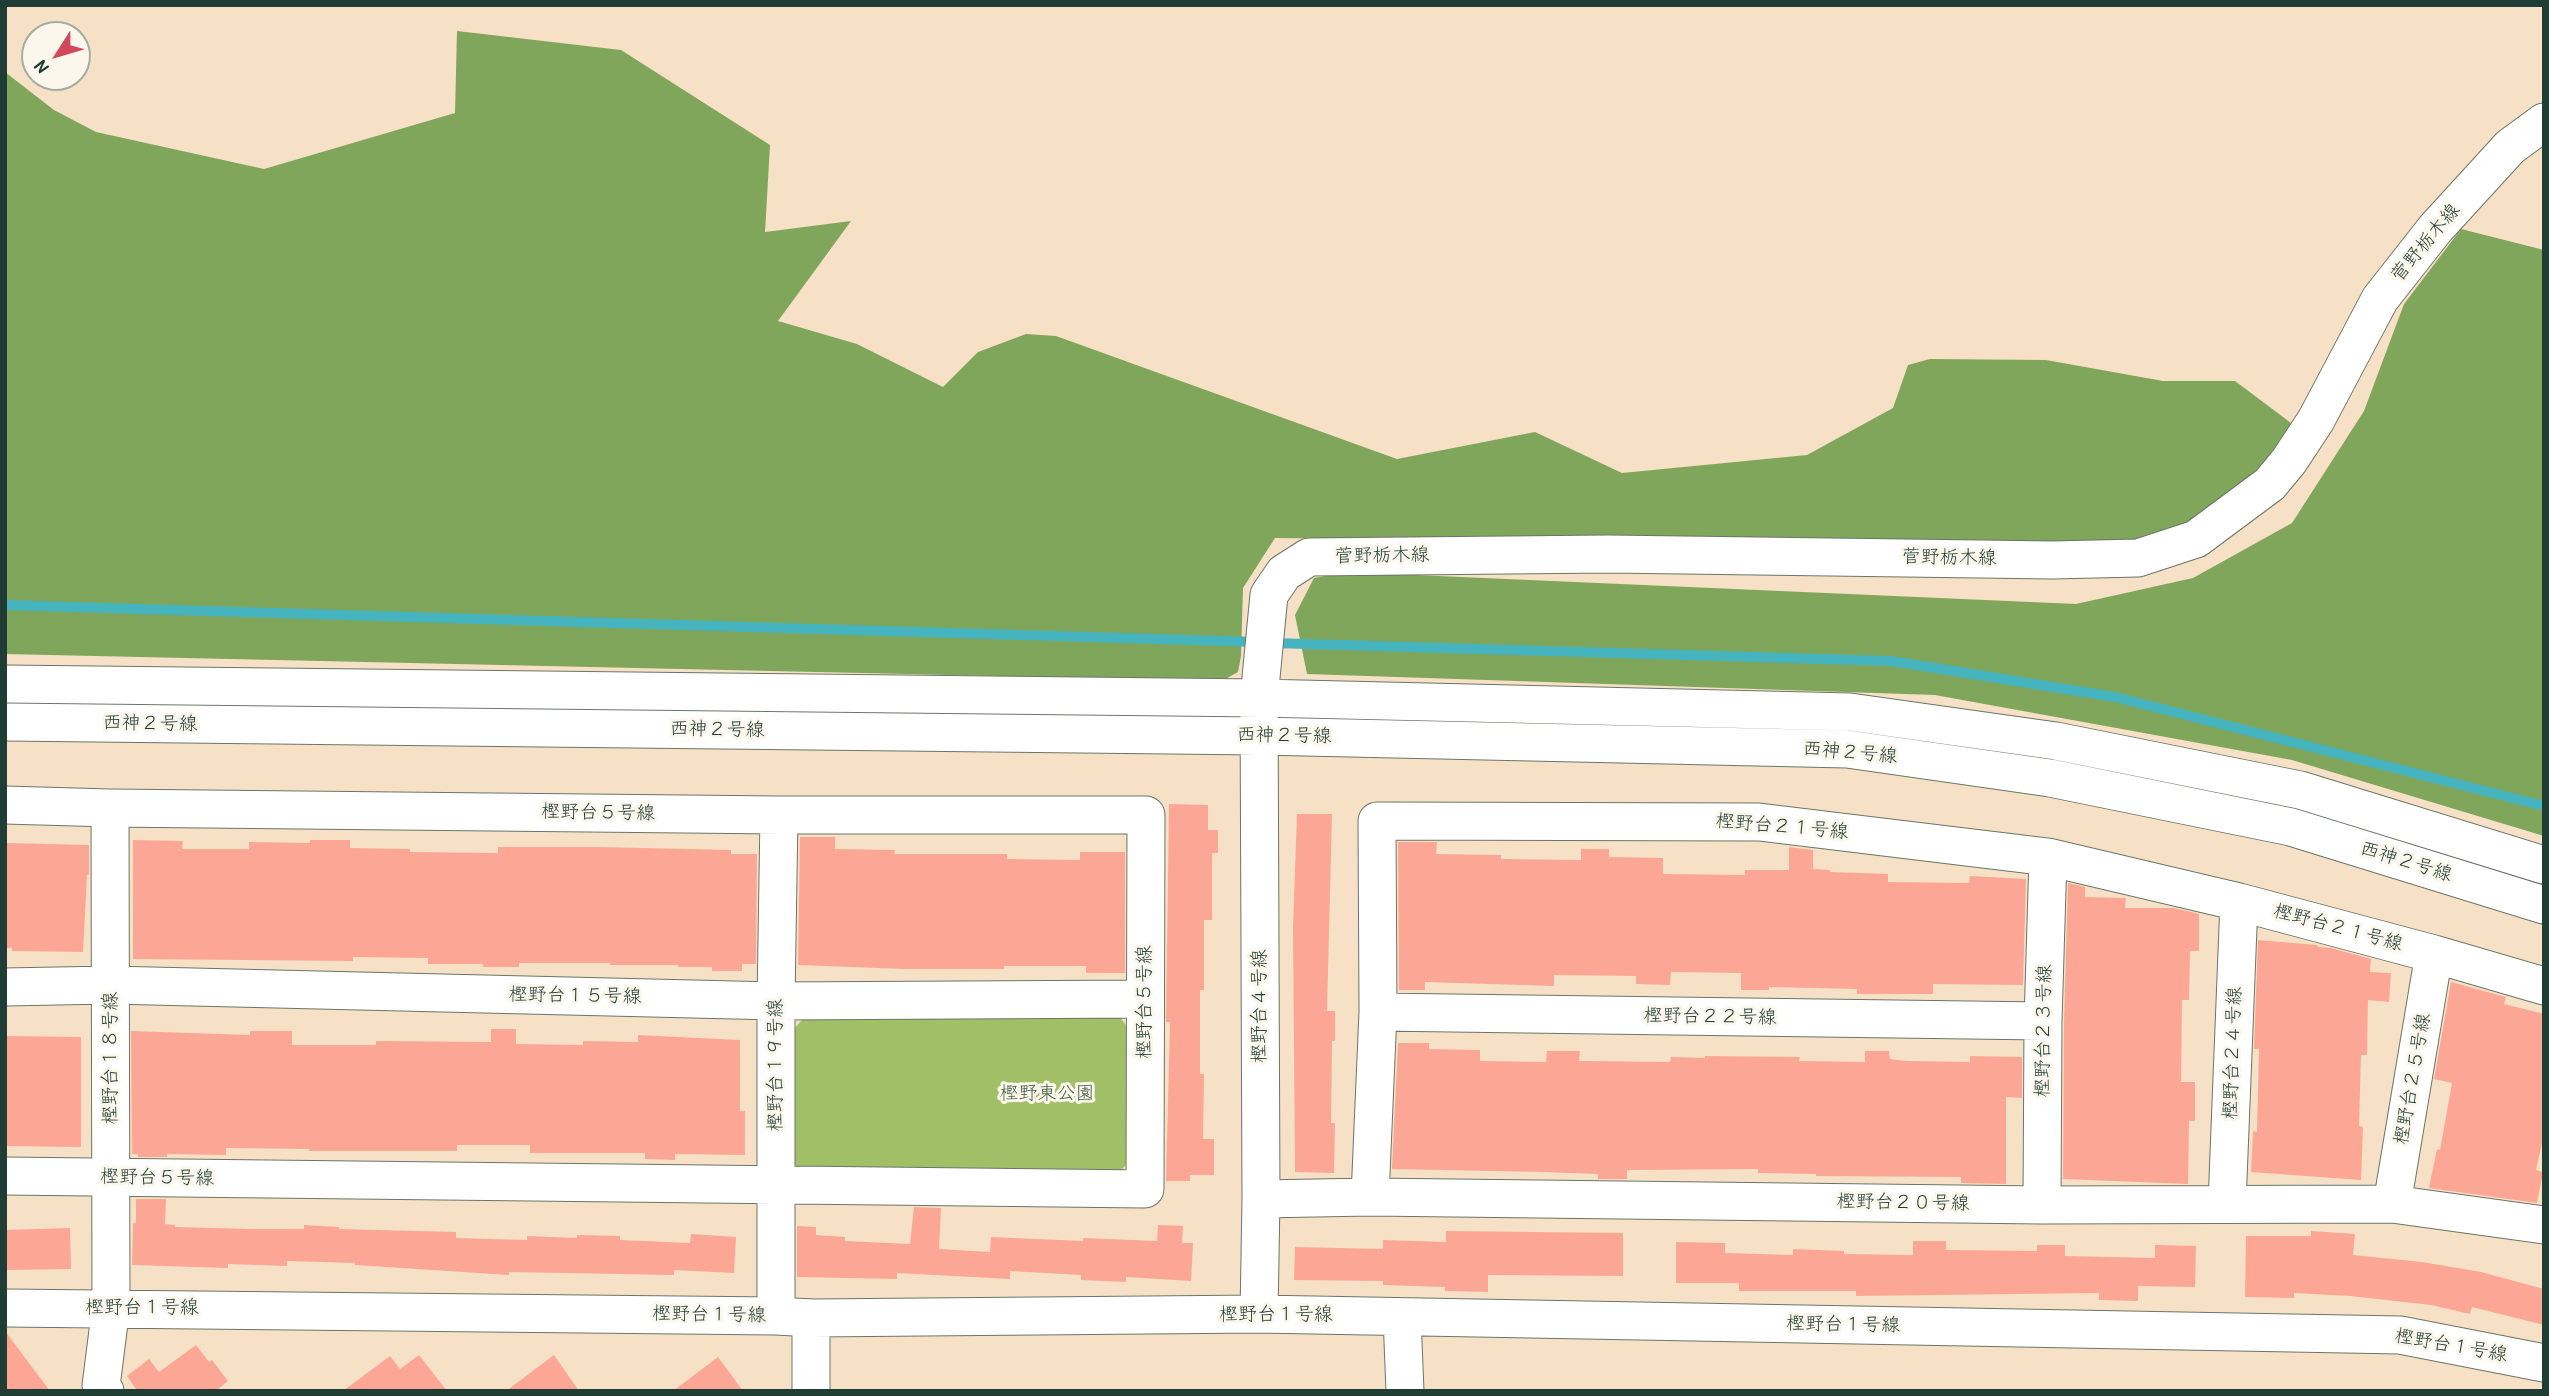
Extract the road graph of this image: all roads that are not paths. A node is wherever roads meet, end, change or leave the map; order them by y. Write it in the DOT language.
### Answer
graph roads {
  1 [pos="2540,132"];
  2 [pos="1261,682"];
  3 [pos="5,684"];
  4 [pos="5,722"];
  5 [pos="1259,736"];
  6 [pos="5,805"];
  7 [pos="110,808"];
  8 [pos="779,815"];
  9 [pos="2048,857"];
  10 [pos="2544,865"];
  11 [pos="2239,902"];
  12 [pos="2544,905"];
  13 [pos="2434,954"];
  14 [pos="110,985"];
  15 [pos="5,986"];
  16 [pos="2544,986"];
  17 [pos="1145,999"];
  18 [pos="776,1001"];
  19 [pos="1378,1012"];
  20 [pos="2043,1021"];
  21 [pos="5,1176"];
  22 [pos="111,1177"];
  23 [pos="775,1185"];
  24 [pos="1370,1197"];
  25 [pos="1261,1199"];
  26 [pos="2227,1204"];
  27 [pos="2392,1204"];
  28 [pos="2042,1205"];
  29 [pos="2544,1225"];
  30 [pos="111,1307"];
  31 [pos="5,1308"];
  32 [pos="1259,1314"];
  33 [pos="776,1316"];
  34 [pos="1402,1317"];
  35 [pos="811,1336"];
  36 [pos="2544,1363"];
  37 [pos="105,1391"];
  38 [pos="811,1391"];
  39 [pos="1405,1391"];
  1 -- 2 [label="street, 菅野栃木線"];
  2 -- 3 [label="street, 西神２号線"];
  2 -- 5 [label="street, 樫野台４号線"];
  2 -- 10 [label="street, 西神２号線"];
  4 -- 5 [label="street, 西神２号線"];
  5 -- 12 [label="street, 西神２号線"];
  5 -- 25 [label="street, 樫野台４号線"];
  6 -- 7 [label="street, 樫野台５号線"];
  7 -- 8 [label="street, 樫野台５号線"];
  7 -- 14 [label="street, 樫野台１８号線"];
  8 -- 17 [label="street, 樫野台５号線"];
  8 -- 18 [label="street, 樫野台１９号線"];
  9 -- 11 [label="street, 樫野台２１号線"];
  9 -- 19 [label="street, 樫野台２１号線"];
  9 -- 20 [label="street, 樫野台２３号線"];
  11 -- 13 [label="street, 樫野台２１号線"];
  11 -- 26 [label="street, 樫野台２４号線"];
  13 -- 16 [label="street, 樫野台２１号線"];
  13 -- 27 [label="street, 樫野台２５号線"];
  14 -- 15 [label="street, 樫野台１５号線"];
  14 -- 18 [label="street, 樫野台１５号線"];
  14 -- 22 [label="street, 樫野台１８号線"];
  17 -- 18 [label="street, 樫野台１５号線"];
  17 -- 23 [label="street, 樫野台５号線"];
  18 -- 23 [label="street, 樫野台１９号線"];
  19 -- 20 [label="street, 樫野台２２号線"];
  19 -- 24 [label="street, 樫野台２１号線"];
  20 -- 28 [label="street, 樫野台２３号線"];
  21 -- 22 [label="street, 樫野台５号線"];
  22 -- 23 [label="street, 樫野台５号線"];
  22 -- 30 [label="street, 樫野台１８号線"];
  23 -- 33 [label="street, 樫野台１９号線"];
  24 -- 25 [label="street, 樫野台２０号線"];
  24 -- 28 [label="street, 樫野台２０号線"];
  25 -- 32 [label="street, 樫野台４号線"];
  26 -- 27 [label="street, 樫野台２０号線"];
  26 -- 28 [label="street, 樫野台２０号線"];
  27 -- 29 [label="street, 樫野台２０号線"];
  30 -- 31 [label="street, 樫野台１号線"];
  30 -- 33 [label="street, 樫野台１号線"];
  30 -- 37 [label="street, 樫野台１８号線"];
  32 -- 33 [label="street, 樫野台１号線"];
  32 -- 34 [label="street, 樫野台１号線"];
  34 -- 36 [label="street, 樫野台１号線"];
  34 -- 39 [label="street"];
  35 -- 38 [label="street"];
}
